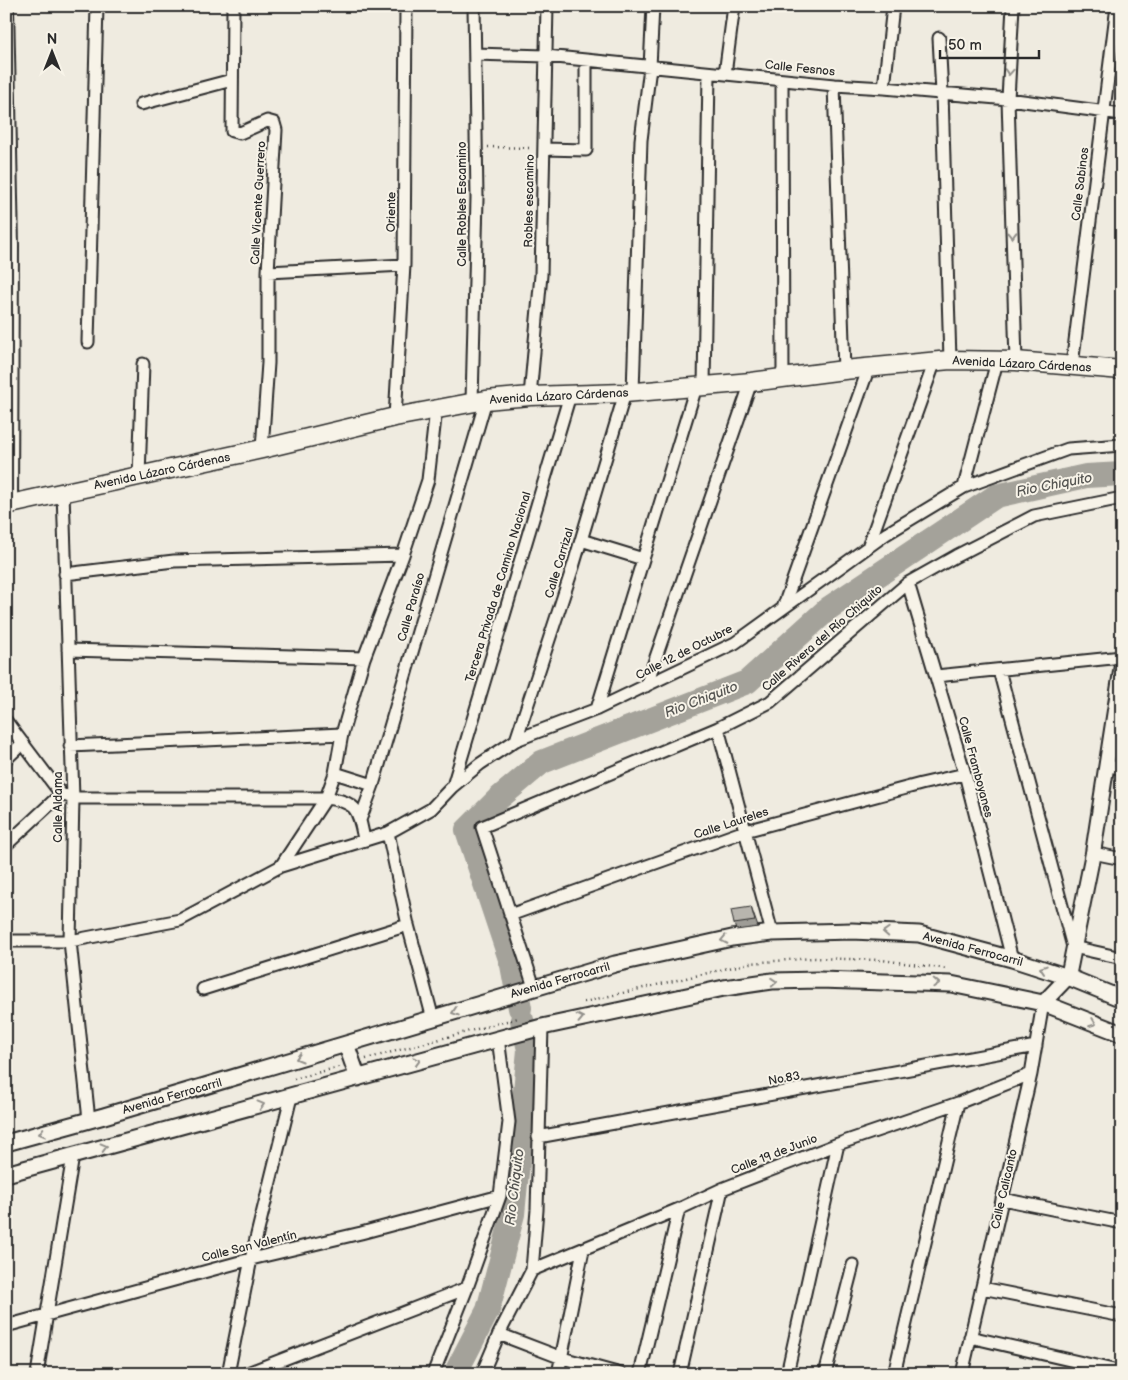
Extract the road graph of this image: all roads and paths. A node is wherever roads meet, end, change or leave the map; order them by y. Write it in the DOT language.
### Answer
graph roads {
  1 [pos="6,6"];
  2 [pos="97,6"];
  3 [pos="233,6"];
  4 [pos="406,6"];
  5 [pos="474,6"];
  6 [pos="547,6"];
  7 [pos="654,6"];
  8 [pos="734,6"];
  9 [pos="893,6"];
  10 [pos="1014,6"];
  11 [pos="1117,6"];
  12 [pos="939,38"];
  13 [pos="475,54"];
  14 [pos="546,56"];
  15 [pos="586,60"];
  16 [pos="650,66"];
  17 [pos="709,73"];
  18 [pos="725,74"];
  19 [pos="232,80"];
  20 [pos="782,80"];
  21 [pos="834,85"];
  22 [pos="884,88"];
  23 [pos="942,93"];
  24 [pos="1008,99"];
  25 [pos="140,104"];
  26 [pos="1102,112"];
  27 [pos="1122,114"];
  28 [pos="476,147"];
  29 [pos="544,149"];
  30 [pos="9,246"];
  31 [pos="404,265"];
  32 [pos="268,272"];
  33 [pos="88,342"];
  34 [pos="943,360"];
  35 [pos="998,360"];
  36 [pos="1016,361"];
  37 [pos="143,364"];
  38 [pos="1072,365"];
  39 [pos="869,367"];
  40 [pos="844,370"];
  41 [pos="1122,370"];
  42 [pos="784,378"];
  43 [pos="750,382"];
  44 [pos="700,386"];
  45 [pos="629,393"];
  46 [pos="570,395"];
  47 [pos="530,396"];
  48 [pos="479,401"];
  49 [pos="436,409"];
  50 [pos="395,417"];
  51 [pos="1122,445"];
  52 [pos="262,449"];
  53 [pos="139,476"];
  54 [pos="964,487"];
  55 [pos="63,492"];
  56 [pos="1122,498"];
  57 [pos="8,504"];
  58 [pos="581,540"];
  59 [pos="868,547"];
  60 [pos="403,555"];
  61 [pos="643,559"];
  62 [pos="66,574"];
  63 [pos="908,583"];
  64 [pos="783,608"];
  65 [pos="68,650"];
  66 [pos="1122,657"];
  67 [pos="364,658"];
  68 [pos="1122,665"];
  69 [pos="999,670"];
  70 [pos="936,676"];
  71 [pos="646,686"];
  72 [pos="597,709"];
  73 [pos="6,721"];
  74 [pos="718,728"];
  75 [pos="342,734"];
  76 [pos="516,740"];
  77 [pos="23,743"];
  78 [pos="70,746"];
  79 [pos="6,760"];
  80 [pos="1106,766"];
  81 [pos="1122,769"];
  82 [pos="335,773"];
  83 [pos="965,774"];
  84 [pos="373,785"];
  85 [pos="452,787"];
  86 [pos="61,794"];
  87 [pos="73,798"];
  88 [pos="326,798"];
  89 [pos="360,820"];
  90 [pos="745,831"];
  91 [pos="388,833"];
  92 [pos="364,839"];
  93 [pos="6,845"];
  94 [pos="1093,853"];
  95 [pos="1122,859"];
  96 [pos="281,866"];
  97 [pos="510,915"];
  98 [pos="408,925"];
  99 [pos="772,933"];
  100 [pos="6,941"];
  101 [pos="70,941"];
  102 [pos="1073,947"];
  103 [pos="1122,958"];
  104 [pos="1012,960"];
  105 [pos="1068,977"];
  106 [pos="203,989"];
  107 [pos="531,989"];
  108 [pos="1122,999"];
  109 [pos="1043,1004"];
  110 [pos="433,1019"];
  111 [pos="537,1028"];
  112 [pos="1122,1034"];
  113 [pos="503,1037"];
  114 [pos="346,1044"];
  115 [pos="1036,1046"];
  116 [pos="1031,1074"];
  117 [pos="358,1078"];
  118 [pos="291,1096"];
  119 [pos="958,1103"];
  120 [pos="89,1120"];
  121 [pos="538,1137"];
  122 [pos="6,1143"];
  123 [pos="838,1144"];
  124 [pos="73,1156"];
  125 [pos="6,1174"];
  126 [pos="722,1188"];
  127 [pos="500,1196"];
  128 [pos="1002,1199"];
  129 [pos="679,1209"];
  130 [pos="1122,1223"];
  131 [pos="584,1250"];
  132 [pos="251,1259"];
  133 [pos="853,1265"];
  134 [pos="532,1270"];
  135 [pos="467,1288"];
  136 [pos="982,1288"];
  137 [pos="46,1315"];
  138 [pos="1122,1316"];
  139 [pos="6,1326"];
  140 [pos="499,1334"];
  141 [pos="970,1337"];
  142 [pos="562,1358"];
  143 [pos="1122,1372"];
  144 [pos="248,1373"];
  145 [pos="37,1374"];
  146 [pos="228,1374"];
  147 [pos="433,1374"];
  148 [pos="482,1374"];
  149 [pos="558,1374"];
  150 [pos="621,1374"];
  151 [pos="640,1374"];
  152 [pos="680,1374"];
  153 [pos="787,1374"];
  154 [pos="825,1374"];
  155 [pos="894,1374"];
  156 [pos="962,1374"];
  1 -- 30 [label="street"];
  2 -- 33 [label="street"];
  3 -- 19 [label="street, Calle Vicente Guerrero"];
  4 -- 31 [label="street, Oriente"];
  5 -- 13 [label="street, Calle Robles Escamino"];
  6 -- 14 [label="street, Robles escamino"];
  7 -- 16 [label="street"];
  8 -- 18 [label="street"];
  9 -- 22 [label="street"];
  10 -- 24 [label="street, one-way"];
  11 -- 26 [label="street, Calle Sabinos"];
  12 -- 23 [label="street"];
  13 -- 14 [label="street, Calle Fesnos"];
  13 -- 28 [label="street, Calle Robles Escamino"];
  14 -- 15 [label="street, Calle Fesnos"];
  14 -- 29 [label="street, Robles escamino"];
  15 -- 16 [label="street, Calle Fesnos"];
  15 -- 29 [label="street"];
  16 -- 17 [label="street, Calle Fesnos"];
  16 -- 45 [label="street, Calle Carrizal"];
  17 -- 18 [label="street, Calle Fesnos"];
  17 -- 44 [label="street"];
  18 -- 20 [label="street, Calle Fesnos"];
  19 -- 25 [label="street"];
  19 -- 32 [label="street, Calle Vicente Guerrero"];
  20 -- 21 [label="street, Calle Fesnos"];
  20 -- 42 [label="street"];
  21 -- 22 [label="street, Calle Fesnos"];
  21 -- 40 [label="street"];
  22 -- 23 [label="street, Calle Fesnos"];
  23 -- 24 [label="street, Calle Fesnos"];
  23 -- 34 [label="street"];
  24 -- 26 [label="street, Calle Fesnos"];
  24 -- 36 [label="street, one-way"];
  26 -- 27 [label="street, Calle Fesnos"];
  26 -- 38 [label="street, Calle Sabinos"];
  28 -- 29 [label="path"];
  28 -- 48 [label="street, Calle Robles Escamino"];
  29 -- 47 [label="street, Robles escamino"];
  30 -- 57 [label="street"];
  31 -- 32 [label="street"];
  31 -- 50 [label="street, Oriente"];
  32 -- 52 [label="street, Calle Vicente Guerrero"];
  34 -- 35 [label="main road, Avenida Lázaro Cárdenas"];
  34 -- 39 [label="main road, Avenida Lázaro Cárdenas"];
  34 -- 59 [label="street"];
  35 -- 36 [label="main road, Avenida Lázaro Cárdenas"];
  35 -- 54 [label="street"];
  36 -- 38 [label="main road, Avenida Lázaro Cárdenas"];
  37 -- 53 [label="street"];
  38 -- 41 [label="main road, Avenida Lázaro Cárdenas"];
  39 -- 40 [label="main road, Avenida Lázaro Cárdenas"];
  39 -- 64 [label="street"];
  40 -- 42 [label="main road, Avenida Lázaro Cárdenas"];
  42 -- 43 [label="main road, Avenida Lázaro Cárdenas"];
  43 -- 44 [label="main road, Avenida Lázaro Cárdenas"];
  43 -- 71 [label="street"];
  44 -- 45 [label="main road, Avenida Lázaro Cárdenas"];
  44 -- 61 [label="street"];
  45 -- 46 [label="main road, Avenida Lázaro Cárdenas"];
  45 -- 58 [label="street, Calle Carrizal"];
  46 -- 47 [label="main road, Avenida Lázaro Cárdenas"];
  46 -- 85 [label="street, Tercera Privada de Camino Nacional"];
  47 -- 48 [label="main road, Avenida Lázaro Cárdenas"];
  48 -- 49 [label="main road, Avenida Lázaro Cárdenas"];
  48 -- 84 [label="street, Calle Paraíso"];
  49 -- 50 [label="main road, Avenida Lázaro Cárdenas"];
  49 -- 60 [label="street, Calle 12 de Octubre"];
  50 -- 52 [label="main road, Avenida Lázaro Cárdenas"];
  51 -- 54 [label="street, Calle 12 de Octubre"];
  52 -- 53 [label="main road, Avenida Lázaro Cárdenas"];
  53 -- 55 [label="main road, Avenida Lázaro Cárdenas"];
  54 -- 59 [label="street, Calle 12 de Octubre"];
  55 -- 57 [label="main road, Avenida Lázaro Cárdenas"];
  55 -- 62 [label="street, Calle Aldama"];
  56 -- 63 [label="street, Calle Rivera del Río Chiquito"];
  58 -- 61 [label="street"];
  58 -- 76 [label="street, Calle Carrizal"];
  59 -- 64 [label="street, Calle 12 de Octubre"];
  60 -- 62 [label="street"];
  60 -- 67 [label="street, Calle 12 de Octubre"];
  61 -- 72 [label="street"];
  62 -- 65 [label="street, Calle Aldama"];
  63 -- 70 [label="street, Calle Framboyanes"];
  63 -- 74 [label="street, Calle Rivera del Río Chiquito"];
  64 -- 71 [label="street, Calle 12 de Octubre"];
  65 -- 67 [label="street"];
  65 -- 78 [label="street, Calle Aldama"];
  66 -- 69 [label="street"];
  67 -- 75 [label="street, Calle 12 de Octubre"];
  68 -- 80 [label="street"];
  69 -- 70 [label="street"];
  69 -- 102 [label="street"];
  70 -- 83 [label="street, Calle Framboyanes"];
  71 -- 72 [label="street, Calle 12 de Octubre"];
  72 -- 76 [label="street, Calle 12 de Octubre"];
  73 -- 77 [label="street"];
  74 -- 90 [label="street"];
  74 -- 97 [label="street, Calle Rivera del Río Chiquito"];
  75 -- 78 [label="street"];
  75 -- 82 [label="street, Calle 12 de Octubre"];
  76 -- 85 [label="street, Calle 12 de Octubre"];
  77 -- 79 [label="street"];
  77 -- 86 [label="street"];
  78 -- 87 [label="street, Calle Aldama"];
  80 -- 81 [label="street"];
  80 -- 94 [label="street"];
  82 -- 84 [label="street"];
  82 -- 88 [label="street, Calle 12 de Octubre"];
  83 -- 90 [label="street, Calle Laureles"];
  83 -- 104 [label="street, Calle Framboyanes"];
  84 -- 89 [label="street, Calle Paraíso"];
  85 -- 91 [label="street, Calle 12 de Octubre"];
  86 -- 87 [label="street"];
  86 -- 93 [label="street"];
  87 -- 88 [label="street"];
  87 -- 101 [label="street, Calle Aldama"];
  88 -- 89 [label="street"];
  88 -- 96 [label="street, Calle 12 de Octubre"];
  89 -- 92 [label="street"];
  90 -- 97 [label="street, Calle Laureles"];
  90 -- 99 [label="street"];
  91 -- 92 [label="street, Calle 12 de Octubre"];
  91 -- 98 [label="street"];
  92 -- 96 [label="street, Calle 12 de Octubre"];
  94 -- 95 [label="street"];
  94 -- 102 [label="street"];
  96 -- 101 [label="street, Calle 12 de Octubre"];
  97 -- 107 [label="street"];
  98 -- 106 [label="street"];
  98 -- 110 [label="street"];
  104 -- 99 [label="main road, Avenida Ferrocarril, one-way"];
  99 -- 107 [label="main road, Avenida Ferrocarril, one-way"];
  100 -- 101 [label="street, Calle 12 de Octubre"];
  101 -- 120 [label="street, Calle Aldama"];
  102 -- 103 [label="street"];
  102 -- 105 [label="street"];
  105 -- 104 [label="main road, Avenida Ferrocarril, one-way"];
  105 -- 108 [label="main road, Avenida Ferrocarril"];
  105 -- 109 [label="street"];
  107 -- 110 [label="main road, Avenida Ferrocarril, one-way"];
  111 -- 109 [label="main road, one-way"];
  109 -- 112 [label="main road, one-way"];
  109 -- 115 [label="street, Calle Calicanto"];
  110 -- 114 [label="main road, Avenida Ferrocarril"];
  111 -- 113 [label="main road"];
  111 -- 121 [label="street"];
  117 -- 113 [label="main road, one-way"];
  113 -- 127 [label="street"];
  114 -- 117 [label="main road"];
  114 -- 120 [label="main road, Avenida Ferrocarril, one-way"];
  115 -- 116 [label="street, Calle Calicanto"];
  115 -- 121 [label="street, No.83"];
  116 -- 119 [label="street, Calle 19 de Junio"];
  116 -- 128 [label="street, Calle Calicanto"];
  117 -- 118 [label="main road"];
  124 -- 118 [label="main road, one-way"];
  118 -- 132 [label="street"];
  119 -- 123 [label="street, Calle 19 de Junio"];
  119 -- 155 [label="street"];
  120 -- 122 [label="main road, Avenida Ferrocarril, one-way"];
  121 -- 134 [label="street"];
  123 -- 126 [label="street, Calle 19 de Junio"];
  123 -- 153 [label="street"];
  124 -- 125 [label="main road"];
  124 -- 137 [label="street"];
  126 -- 129 [label="street, Calle 19 de Junio"];
  126 -- 152 [label="street"];
  127 -- 132 [label="street, Calle San Valentín"];
  127 -- 135 [label="street"];
  128 -- 130 [label="street"];
  128 -- 136 [label="street, Calle Calicanto"];
  129 -- 131 [label="street, Calle 19 de Junio"];
  129 -- 151 [label="street"];
  131 -- 134 [label="street, Calle 19 de Junio"];
  131 -- 142 [label="street"];
  132 -- 137 [label="street, Calle San Valentín"];
  132 -- 146 [label="street"];
  133 -- 154 [label="street"];
  134 -- 140 [label="street"];
  135 -- 144 [label="street"];
  135 -- 147 [label="street"];
  136 -- 138 [label="street"];
  136 -- 141 [label="street, Calle Calicanto"];
  137 -- 139 [label="street, Calle San Valentín"];
  137 -- 145 [label="street"];
  140 -- 142 [label="street"];
  140 -- 148 [label="street"];
  141 -- 143 [label="street"];
  141 -- 156 [label="street, Calle Calicanto"];
  142 -- 149 [label="street"];
  142 -- 150 [label="street"];
}
